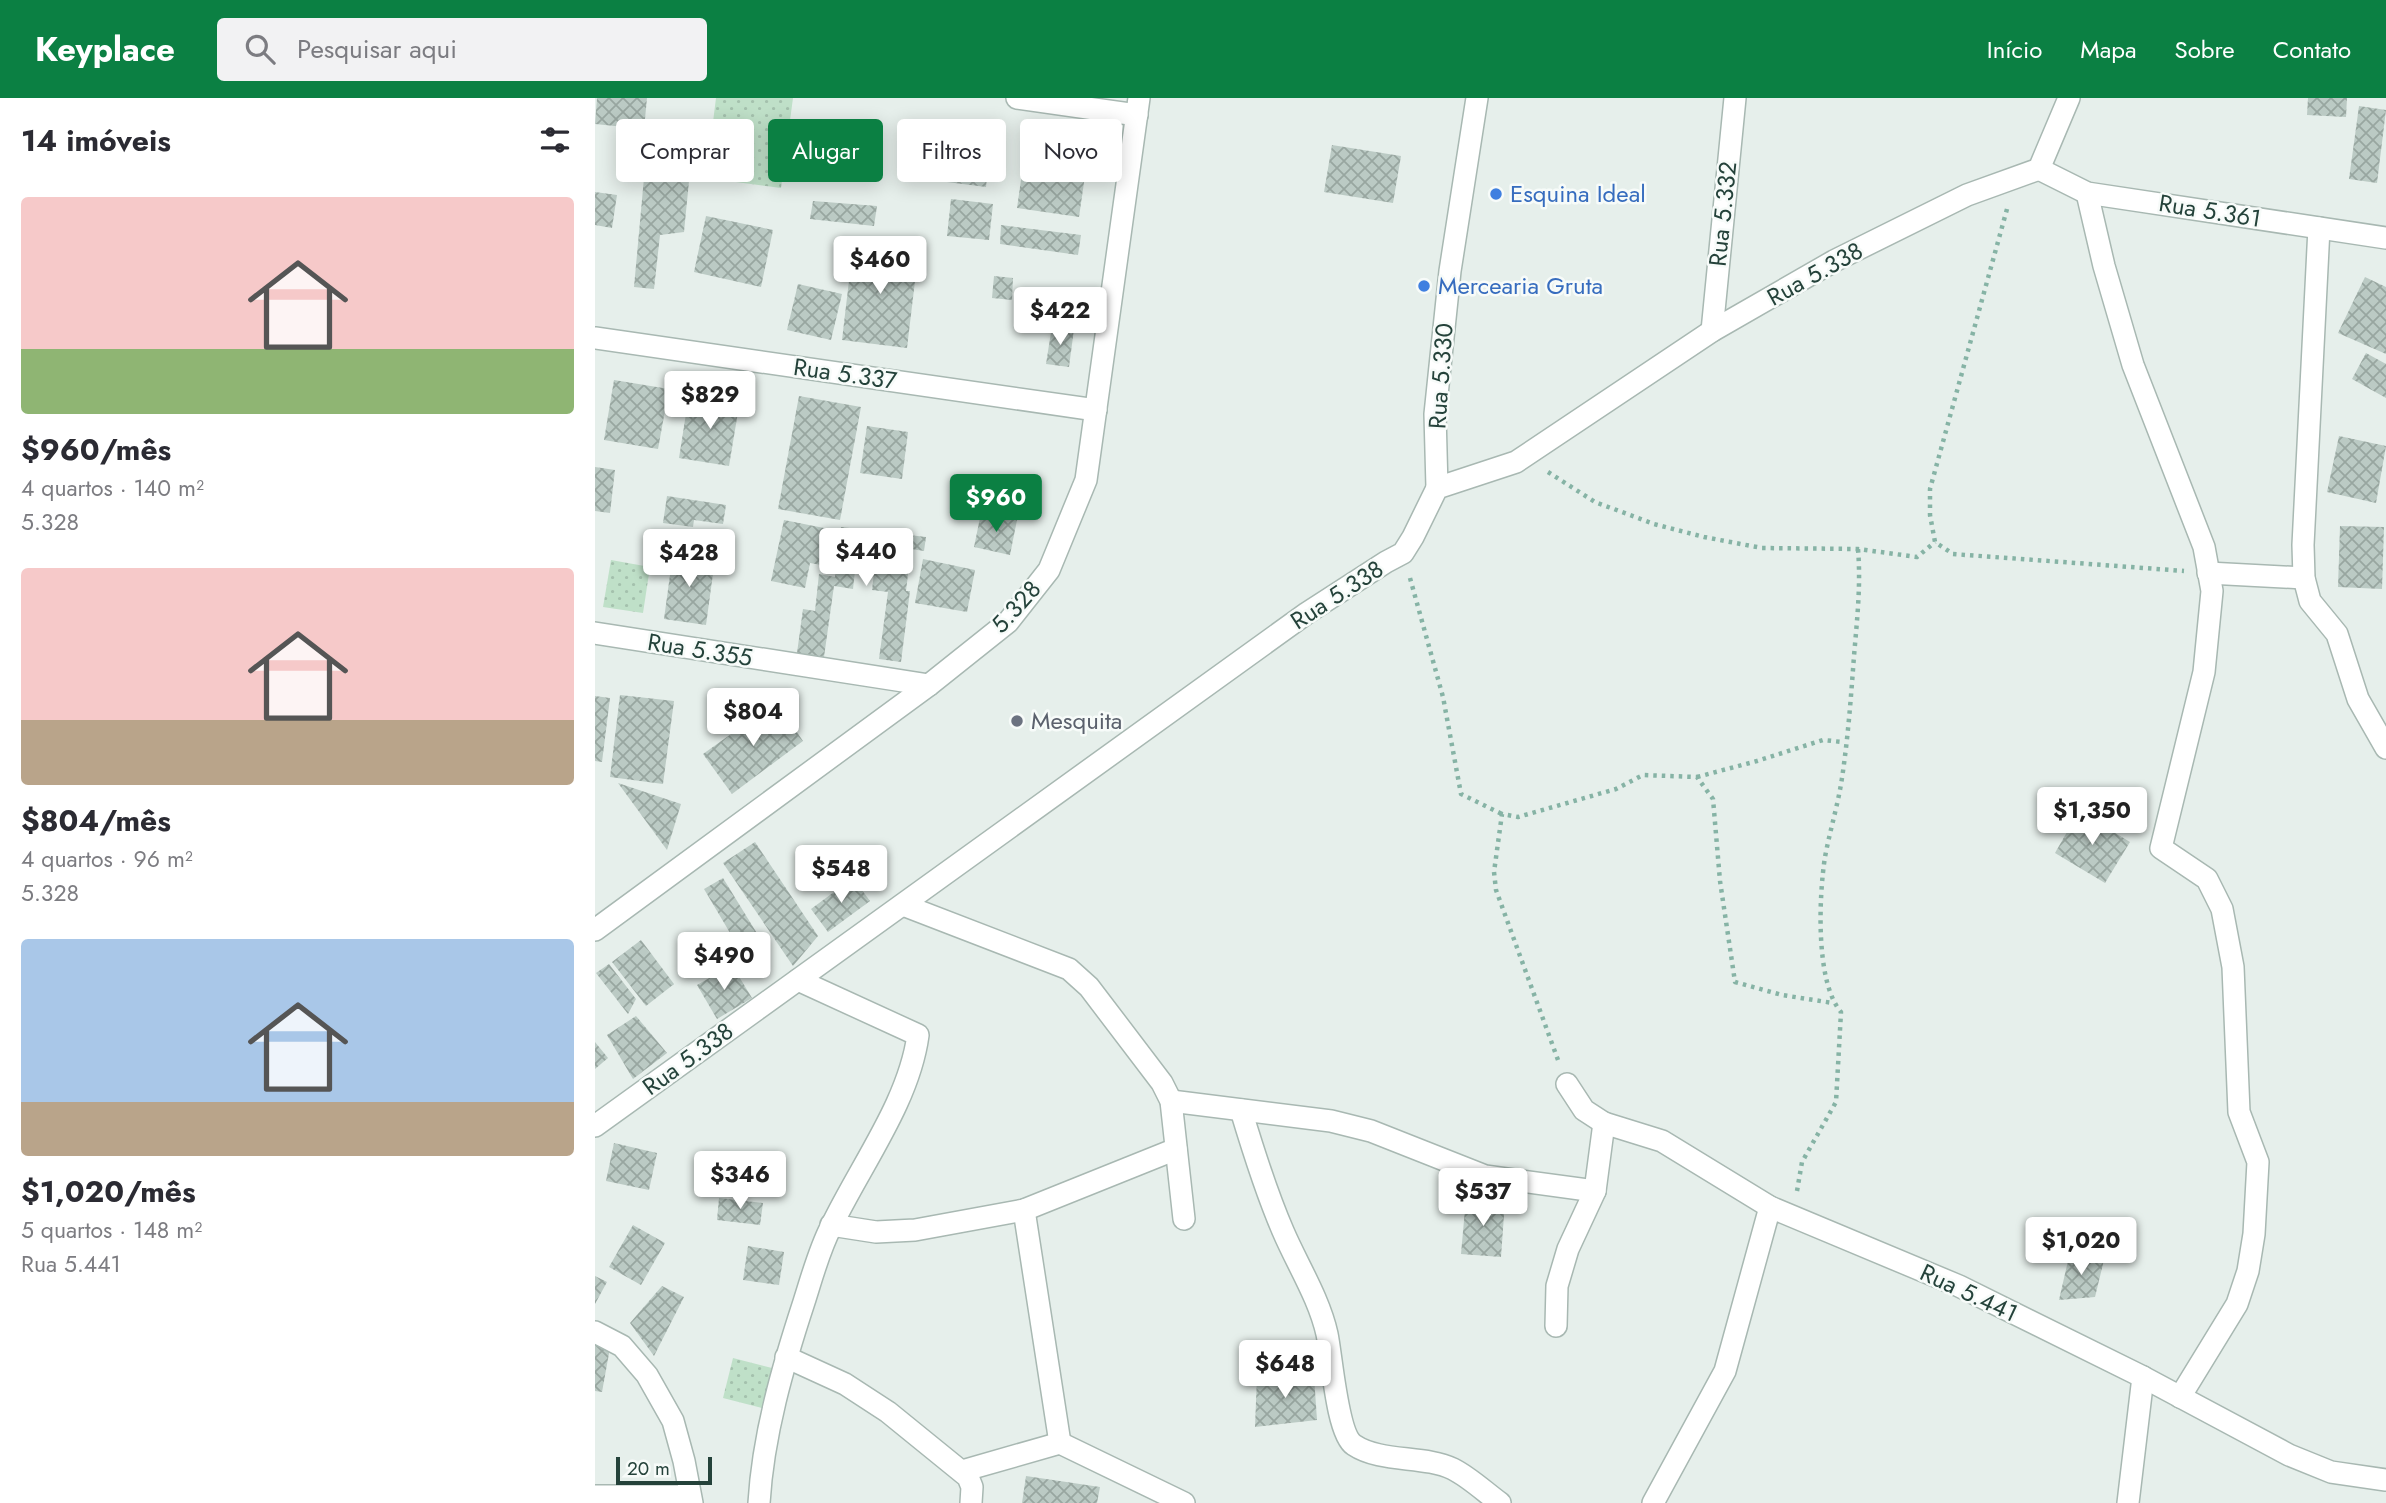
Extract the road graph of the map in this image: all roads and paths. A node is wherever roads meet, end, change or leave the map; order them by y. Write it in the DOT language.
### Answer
graph roads {
  1 [pos="1017,98"];
  2 [pos="1477,98"];
  3 [pos="1735,98"];
  4 [pos="2069,98"];
  5 [pos="1138,106"];
  6 [pos="2039,169"];
  7 [pos="2015,178"];
  8 [pos="2087,192"];
  9 [pos="2319,228"];
  10 [pos="2386,238"];
  11 [pos="1712,331"];
  12 [pos="595,338"];
  13 [pos="1096,410"];
  14 [pos="1524,457"];
  15 [pos="1437,488"];
  16 [pos="1935,542"];
  17 [pos="1858,550"];
  18 [pos="1403,553"];
  19 [pos="2208,573"];
  20 [pos="2304,578"];
  21 [pos="595,633"];
  22 [pos="929,685"];
  23 [pos="1842,742"];
  24 [pos="2386,748"];
  25 [pos="1697,777"];
  26 [pos="1502,814"];
  27 [pos="904,905"];
  28 [pos="595,930"];
  29 [pos="798,980"];
  30 [pos="1833,1003"];
  31 [pos="1567,1084"];
  32 [pos="1171,1101"];
  33 [pos="1241,1110"];
  34 [pos="1604,1123"];
  35 [pos="595,1126"];
  36 [pos="1176,1149"];
  37 [pos="1595,1191"];
  38 [pos="1770,1207"];
  39 [pos="1024,1210"];
  40 [pos="1793,1216"];
  41 [pos="1184,1219"];
  42 [pos="831,1225"];
  43 [pos="1556,1326"];
  44 [pos="595,1332"];
  45 [pos="786,1357"];
  46 [pos="2143,1377"];
  47 [pos="2180,1397"];
  48 [pos="1060,1443"];
  49 [pos="962,1471"];
  50 [pos="2386,1480"];
  51 [pos="595,1496"];
  52 [pos="691,1499"];
  53 [pos="759,1503"];
  54 [pos="971,1503"];
  55 [pos="1184,1503"];
  56 [pos="1500,1503"];
  57 [pos="1653,1503"];
  58 [pos="2129,1503"];
  1 -- 5 [label="street"];
  2 -- 15 [label="street, Rua 5.330"];
  3 -- 11 [label="street, Rua 5.332"];
  4 -- 6 [label="street"];
  5 -- 13 [label="street, 5.328"];
  6 -- 7 [label="street, Rua 5.338"];
  6 -- 8 [label="street, Rua 5.361"];
  7 -- 11 [label="street, Rua 5.338"];
  7 -- 16 [label="path"];
  8 -- 9 [label="street, Rua 5.361"];
  8 -- 19 [label="street"];
  9 -- 10 [label="street, Rua 5.361"];
  9 -- 20 [label="street"];
  11 -- 14 [label="street, Rua 5.338"];
  12 -- 13 [label="street, Rua 5.337"];
  13 -- 22 [label="street, 5.328"];
  14 -- 15 [label="street, Rua 5.338"];
  14 -- 17 [label="path"];
  15 -- 18 [label="street, Rua 5.338"];
  16 -- 17 [label="path"];
  16 -- 19 [label="path"];
  17 -- 30 [label="path"];
  18 -- 26 [label="path"];
  18 -- 27 [label="street, Rua 5.338"];
  19 -- 20 [label="street"];
  19 -- 47 [label="street"];
  20 -- 24 [label="street"];
  21 -- 22 [label="street, Rua 5.355"];
  22 -- 28 [label="street, 5.328"];
  23 -- 25 [label="path"];
  25 -- 26 [label="path"];
  25 -- 30 [label="path"];
  26 -- 31 [label="path"];
  27 -- 29 [label="street, Rua 5.338"];
  27 -- 32 [label="street"];
  29 -- 35 [label="street, Rua 5.338"];
  29 -- 42 [label="street"];
  30 -- 40 [label="path"];
  31 -- 34 [label="street, Rua 5.441"];
  32 -- 33 [label="street"];
  32 -- 36 [label="street"];
  33 -- 37 [label="street"];
  33 -- 56 [label="street"];
  34 -- 37 [label="street"];
  34 -- 38 [label="street, Rua 5.441"];
  36 -- 39 [label="street"];
  36 -- 41 [label="street"];
  37 -- 43 [label="street"];
  38 -- 40 [label="street, Rua 5.441"];
  38 -- 57 [label="street"];
  39 -- 42 [label="street"];
  39 -- 48 [label="street"];
  40 -- 46 [label="street, Rua 5.441"];
  42 -- 45 [label="street"];
  44 -- 52 [label="street"];
  45 -- 49 [label="street"];
  45 -- 53 [label="street"];
  46 -- 47 [label="street, Rua 5.441"];
  46 -- 58 [label="street"];
  47 -- 50 [label="street, Rua 5.441"];
  48 -- 49 [label="street"];
  48 -- 55 [label="street"];
  49 -- 54 [label="street"];
  51 -- 52 [label="street"];
}
